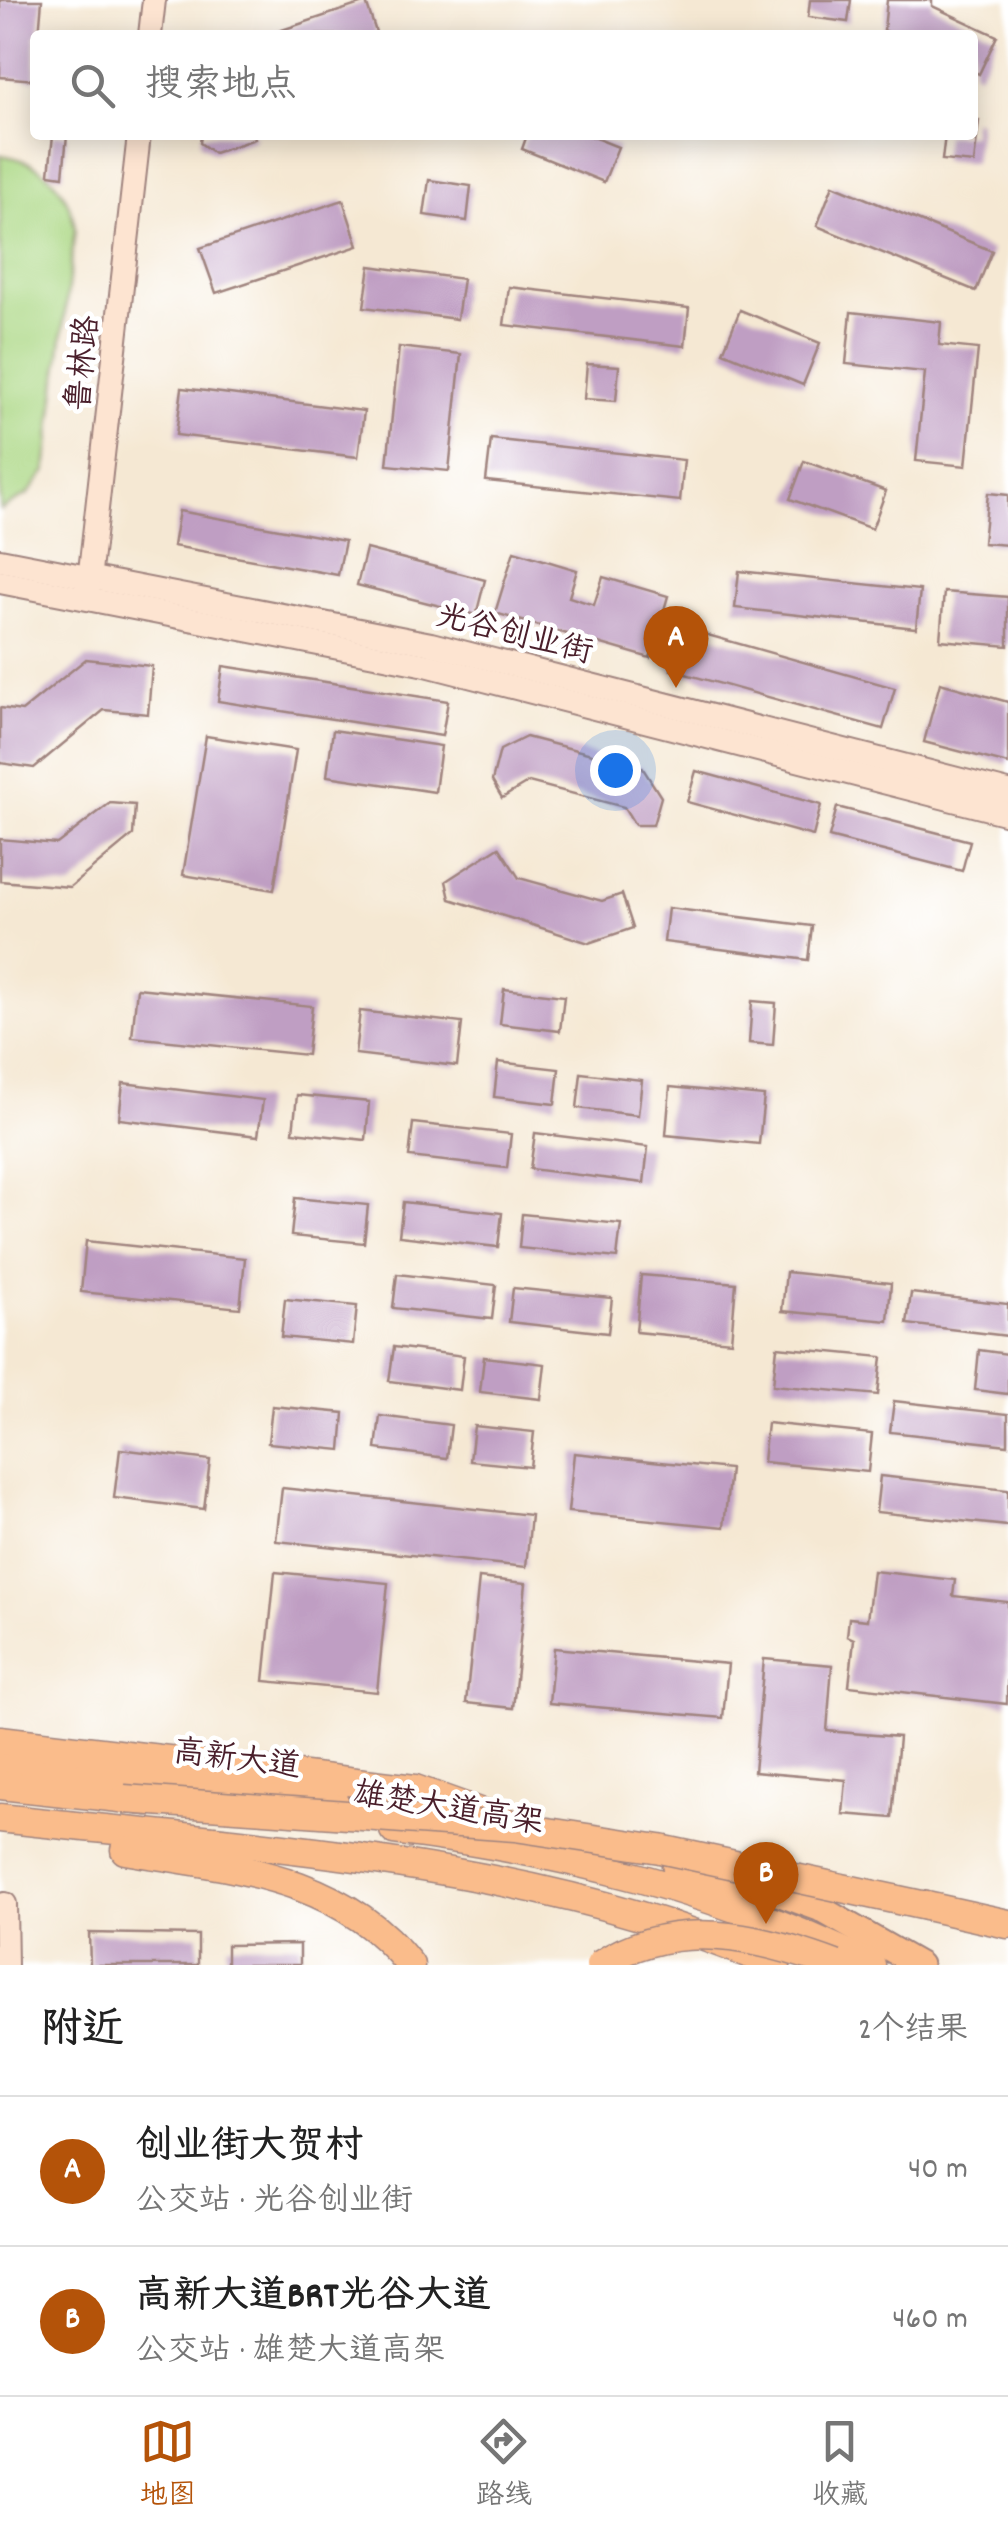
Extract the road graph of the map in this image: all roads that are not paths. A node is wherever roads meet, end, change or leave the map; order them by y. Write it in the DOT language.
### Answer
graph roads {
  1 [pos="154,0"];
  2 [pos="151,30"];
  3 [pos="138,140"];
  4 [pos="0,560"];
  5 [pos="0,582"];
  6 [pos="88,586"];
  7 [pos="1008,792"];
  8 [pos="1008,814"];
  9 [pos="0,1740"];
  10 [pos="0,1760"];
  11 [pos="0,1786"];
  12 [pos="124,1799"];
  13 [pos="0,1818"];
  14 [pos="0,1828"];
  15 [pos="556,1840"];
  16 [pos="5,1904"];
  17 [pos="926,1906"];
  18 [pos="1008,1908"];
  19 [pos="1008,1924"];
  20 [pos="6,1965"];
  21 [pos="410,1965"];
  22 [pos="600,1965"];
  23 [pos="749,1965"];
  24 [pos="776,1965"];
  25 [pos="836,1965"];
  26 [pos="871,1965"];
  27 [pos="918,1965"];
  1 -- 2 [label="main road"];
  3 -- 6 [label="main road, 鲁林路"];
  4 -- 6 [label="main road, 光谷创业街"];
  5 -- 6 [label="main road, 光谷创业街"];
  6 -- 7 [label="main road, 光谷创业街"];
  6 -- 8 [label="main road, 光谷创业街"];
  9 -- 15 [label="highway"];
  10 -- 15 [label="main road, 高新大道"];
  11 -- 12 [label="highway, 雄楚大道高架"];
  12 -- 17 [label="highway, bridge"];
  12 -- 26 [label="highway, 雄楚大道高架, bridge"];
  13 -- 24 [label="highway, 雄楚大道高架, bridge"];
  14 -- 21 [label="highway"];
  14 -- 23 [label="main road"];
  15 -- 27 [label="main road, 高新大道"];
  16 -- 20 [label="main road"];
  17 -- 18 [label="highway"];
  17 -- 19 [label="highway"];
  22 -- 25 [label="highway, bridge"];
}
